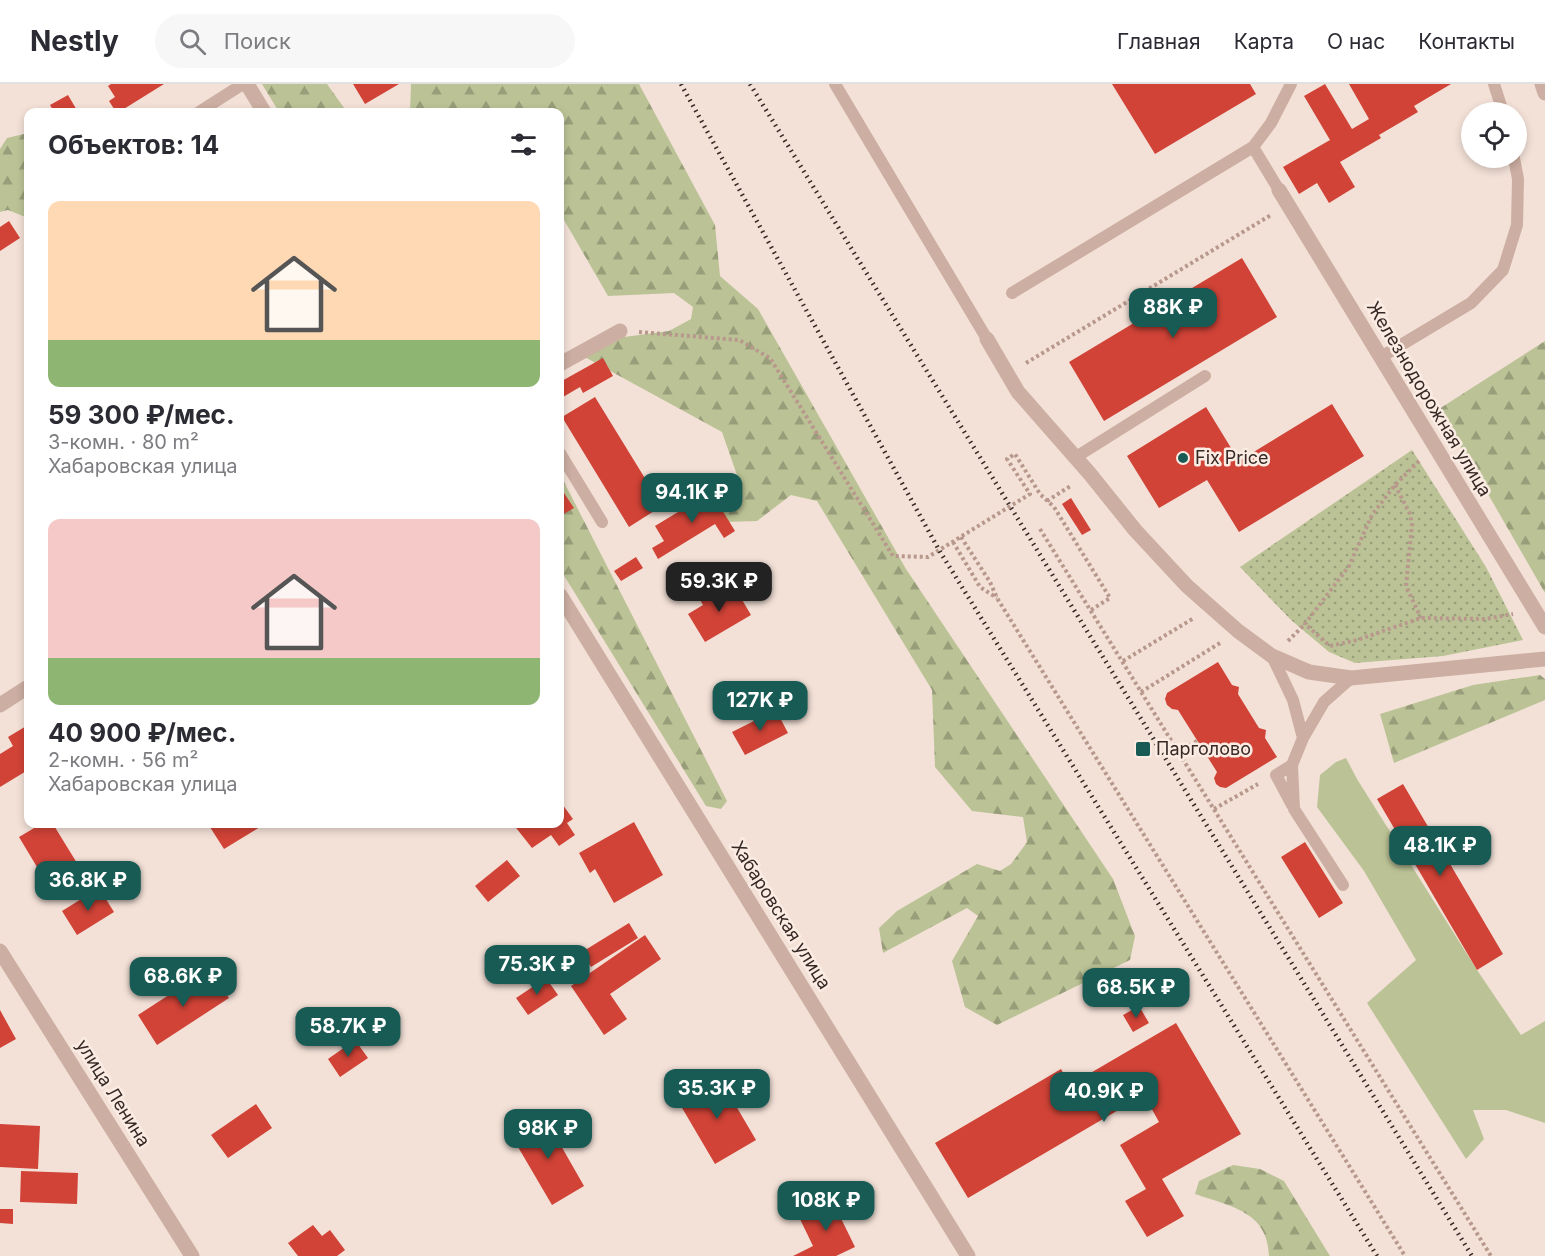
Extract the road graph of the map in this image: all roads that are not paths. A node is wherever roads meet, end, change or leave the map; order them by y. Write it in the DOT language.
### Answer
graph roads {
  1 [pos="245,84"];
  2 [pos="835,84"];
  3 [pos="1291,84"];
  4 [pos="1494,84"];
  5 [pos="1542,84"];
  6 [pos="1545,93"];
  7 [pos="1500,102"];
  8 [pos="206,108"];
  9 [pos="261,108"];
  10 [pos="1253,147"];
  11 [pos="1516,168"];
  12 [pos="1279,190"];
  13 [pos="1012,293"];
  14 [pos="620,331"];
  15 [pos="987,339"];
  16 [pos="1381,357"];
  17 [pos="564,362"];
  18 [pos="1205,376"];
  19 [pos="1076,457"];
  20 [pos="564,460"];
  21 [pos="602,522"];
  22 [pos="564,601"];
  23 [pos="1545,627"];
  24 [pos="1272,656"];
  25 [pos="1545,659"];
  26 [pos="1350,678"];
  27 [pos="24,690"];
  28 [pos="0,705"];
  29 [pos="1303,738"];
  30 [pos="1292,765"];
  31 [pos="1294,809"];
  32 [pos="1343,885"];
  33 [pos="0,951"];
  34 [pos="192,1256"];
  35 [pos="968,1256"];
  1 -- 8 [label="lane"];
  1 -- 9 [label="street"];
  2 -- 15 [label="lane"];
  3 -- 10 [label="lane"];
  4 -- 7 [label="lane"];
  5 -- 6 [label="street"];
  10 -- 12 [label="lane"];
  10 -- 13 [label="lane"];
  11 -- 16 [label="lane"];
  12 -- 16 [label="street, Железнодорожная улица"];
  14 -- 17 [label="street"];
  15 -- 19 [label="street"];
  16 -- 23 [label="street, Железнодорожная улица"];
  18 -- 19 [label="lane"];
  19 -- 24 [label="street"];
  20 -- 21 [label="lane"];
  22 -- 35 [label="street, Хабаровская улица"];
  24 -- 26 [label="street"];
  24 -- 29 [label="lane"];
  25 -- 26 [label="street"];
  26 -- 29 [label="lane"];
  27 -- 28 [label="street"];
  29 -- 30 [label="lane"];
  30 -- 31 [label="lane"];
  30 -- 31 [label="lane"];
  31 -- 32 [label="lane"];
  33 -- 34 [label="street, улица Ленина"];
}
